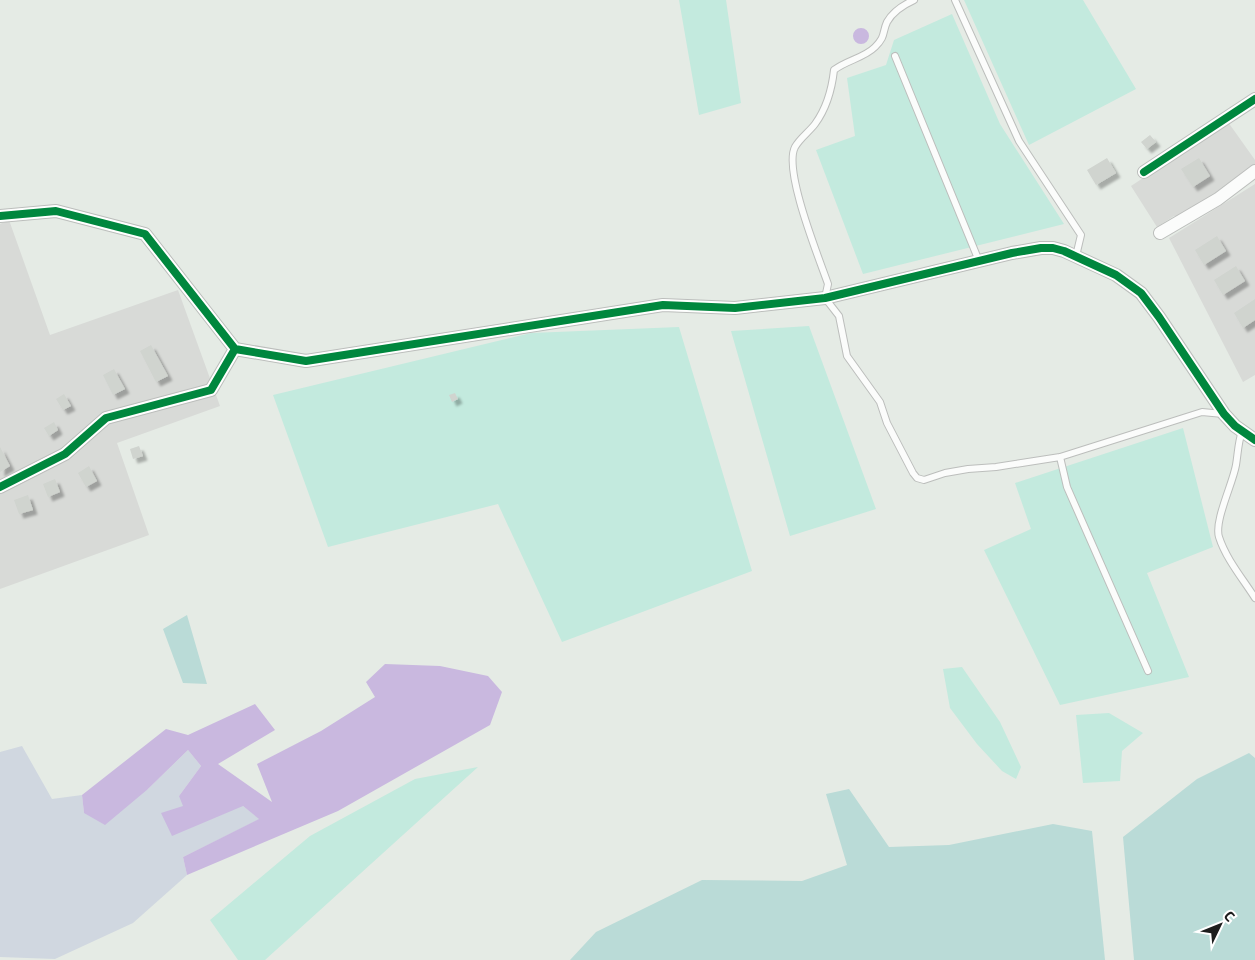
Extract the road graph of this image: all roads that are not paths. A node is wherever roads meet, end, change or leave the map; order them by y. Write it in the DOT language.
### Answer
graph roads {
  1 [pos="914,0"];
  2 [pos="955,0"];
  3 [pos="895,56"];
  4 [pos="1255,99"];
  5 [pos="1255,171"];
  6 [pos="1144,172"];
  7 [pos="0,216"];
  8 [pos="1160,233"];
  9 [pos="1076,256"];
  10 [pos="979,261"];
  11 [pos="826,298"];
  12 [pos="235,348"];
  13 [pos="1224,414"];
  14 [pos="1242,431"];
  15 [pos="1255,440"];
  16 [pos="1060,457"];
  17 [pos="0,488"];
  18 [pos="1255,598"];
  19 [pos="1148,671"];
  1 -- 11 [label="lane"];
  2 -- 9 [label="lane"];
  3 -- 10 [label="lane"];
  4 -- 6 [label="street"];
  5 -- 8 [label="street"];
  7 -- 12 [label="street"];
  9 -- 10 [label="street"];
  9 -- 13 [label="street"];
  10 -- 11 [label="street"];
  11 -- 12 [label="street"];
  11 -- 16 [label="lane"];
  12 -- 17 [label="street"];
  13 -- 14 [label="street"];
  13 -- 16 [label="lane"];
  14 -- 15 [label="street"];
  14 -- 18 [label="lane"];
  16 -- 19 [label="lane"];
}
